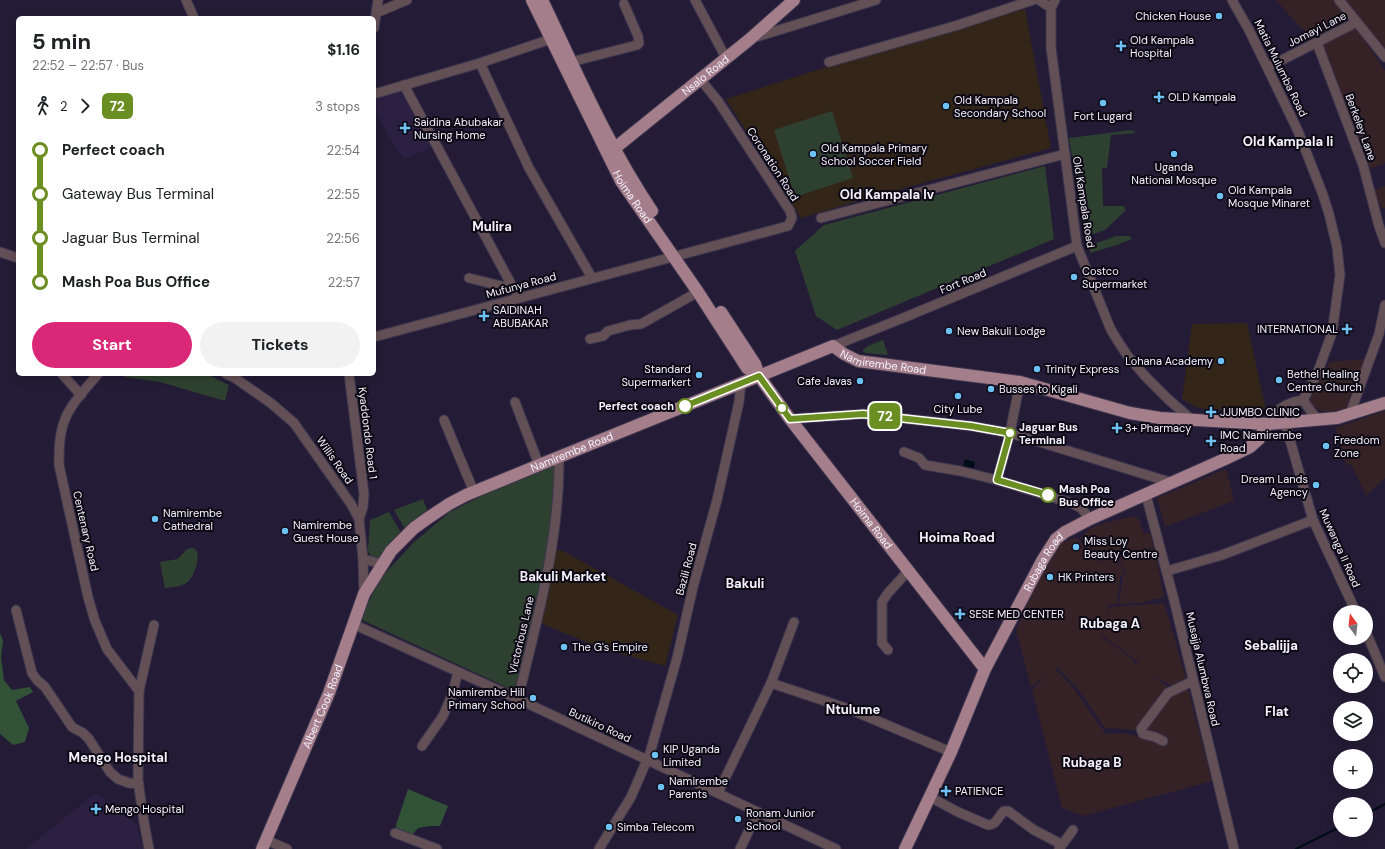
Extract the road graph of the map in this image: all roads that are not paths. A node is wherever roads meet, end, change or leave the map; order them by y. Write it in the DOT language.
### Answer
graph roads {
  1 [pos="186,0"];
  2 [pos="378,0"];
  3 [pos="407,0"];
  4 [pos="532,0"];
  5 [pos="542,0"];
  6 [pos="695,0"];
  7 [pos="794,0"];
  8 [pos="876,0"];
  9 [pos="1033,0"];
  10 [pos="1039,0"];
  11 [pos="1232,0"];
  12 [pos="1339,0"];
  13 [pos="1052,3"];
  14 [pos="624,4"];
  15 [pos="376,13"];
  16 [pos="193,16"];
  17 [pos="376,16"];
  18 [pos="1357,22"];
  19 [pos="551,39"];
  20 [pos="750,39"];
  21 [pos="1317,43"];
  22 [pos="1385,57"];
  23 [pos="726,58"];
  24 [pos="571,62"];
  25 [pos="829,62"];
  26 [pos="480,63"];
  27 [pos="1268,68"];
  28 [pos="700,79"];
  29 [pos="404,85"];
  30 [pos="376,93"];
  31 [pos="615,148"];
  32 [pos="1064,154"];
  33 [pos="821,218"];
  34 [pos="1385,243"];
  35 [pos="1077,246"];
  36 [pos="0,252"];
  37 [pos="677,255"];
  38 [pos="16,257"];
  39 [pos="469,278"];
  40 [pos="592,278"];
  41 [pos="513,289"];
  42 [pos="698,292"];
  43 [pos="518,298"];
  44 [pos="1385,305"];
  45 [pos="376,336"];
  46 [pos="857,336"];
  47 [pos="590,339"];
  48 [pos="833,346"];
  49 [pos="844,354"];
  50 [pos="64,376"];
  51 [pos="96,376"];
  52 [pos="230,376"];
  53 [pos="349,376"];
  54 [pos="759,376"];
  55 [pos="1020,382"];
  56 [pos="742,383"];
  57 [pos="81,395"];
  58 [pos="1303,400"];
  59 [pos="515,402"];
  60 [pos="1385,403"];
  61 [pos="1350,414"];
  62 [pos="790,419"];
  63 [pos="444,420"];
  64 [pos="1192,420"];
  65 [pos="1319,420"];
  66 [pos="1285,423"];
  67 [pos="1267,424"];
  68 [pos="1010,433"];
  69 [pos="904,452"];
  70 [pos="559,457"];
  71 [pos="538,465"];
  72 [pos="997,480"];
  73 [pos="1173,483"];
  74 [pos="474,492"];
  75 [pos="1146,495"];
  76 [pos="359,519"];
  77 [pos="1090,519"];
  78 [pos="1313,520"];
  79 [pos="363,559"];
  80 [pos="382,564"];
  81 [pos="909,570"];
  82 [pos="1167,571"];
  83 [pos="364,594"];
  84 [pos="1353,605"];
  85 [pos="16,610"];
  86 [pos="794,622"];
  87 [pos="353,624"];
  88 [pos="154,626"];
  89 [pos="1371,645"];
  90 [pos="888,650"];
  91 [pos="985,669"];
  92 [pos="458,672"];
  93 [pos="1385,677"];
  94 [pos="1193,681"];
  95 [pos="771,683"];
  96 [pos="139,691"];
  97 [pos="518,699"];
  98 [pos="1163,741"];
  99 [pos="422,746"];
  100 [pos="951,752"];
  101 [pos="647,760"];
  102 [pos="139,784"];
  103 [pos="718,793"];
  104 [pos="930,797"];
  105 [pos="758,812"];
  106 [pos="1072,830"];
  107 [pos="395,833"];
  108 [pos="264,844"];
  109 [pos="1060,847"];
  110 [pos="149,849"];
  111 [pos="287,849"];
  112 [pos="436,849"];
  113 [pos="599,849"];
  114 [pos="740,849"];
  115 [pos="836,849"];
  116 [pos="905,849"];
  117 [pos="1234,849"];
  1 -- 16 [label="street"];
  2 -- 15 [label="street"];
  3 -- 15 [label="street"];
  4 -- 19 [label="main road, Hoima Road"];
  5 -- 24 [label="main road, Hoima Road"];
  6 -- 23 [label="street"];
  7 -- 20 [label="main road, Nsalo Road"];
  8 -- 20 [label="street"];
  9 -- 25 [label="street"];
  10 -- 13 [label="street"];
  11 -- 27 [label="street, Matia Mulumba Road"];
  12 -- 18 [label="street"];
  13 -- 32 [label="street, Old Kampala Road"];
  14 -- 24 [label="street"];
  15 -- 17 [label="street"];
  18 -- 21 [label="street, Jomayi Lane"];
  18 -- 22 [label="street"];
  19 -- 26 [label="street"];
  19 -- 37 [label="main road, Hoima Road"];
  20 -- 23 [label="main road, Nsalo Road"];
  21 -- 27 [label="street, Jomayi Lane"];
  21 -- 34 [label="street, Berkeley Lane"];
  23 -- 28 [label="main road, Nsalo Road"];
  24 -- 31 [label="main road, Hoima Road"];
  26 -- 29 [label="street"];
  26 -- 40 [label="street"];
  27 -- 58 [label="street, Matia Mulumba Road"];
  28 -- 31 [label="main road, Nsalo Road"];
  28 -- 37 [label="street, Coronation Road"];
  29 -- 30 [label="street"];
  29 -- 41 [label="street"];
  31 -- 37 [label="main road, Hoima Road"];
  32 -- 33 [label="street"];
  32 -- 35 [label="street, Old Kampala Road"];
  35 -- 46 [label="street, Fort Road"];
  35 -- 64 [label="street, Old Kampala Road"];
  36 -- 38 [label="street"];
  37 -- 40 [label="street, Mufunya Road"];
  37 -- 42 [label="main road, Hoima Road"];
  37 -- 54 [label="main road, Hoima Road"];
  39 -- 41 [label="street"];
  40 -- 43 [label="street, Mufunya Road"];
  41 -- 43 [label="street"];
  42 -- 47 [label="street"];
  42 -- 54 [label="main road, Hoima Road"];
  43 -- 45 [label="street, Mufunya Road"];
  44 -- 61 [label="street"];
  46 -- 48 [label="street, Fort Road"];
  46 -- 49 [label="street"];
  48 -- 49 [label="main road, Namirembe Road"];
  48 -- 54 [label="main road, Namirembe Road"];
  49 -- 55 [label="main road, Namirembe Road"];
  50 -- 57 [label="street"];
  51 -- 57 [label="street, Centenary Road"];
  52 -- 76 [label="street, Willis Road"];
  53 -- 76 [label="street, Kyaddondo Road 1"];
  54 -- 56 [label="main road, Namirembe Road"];
  54 -- 62 [label="main road, Hoima Road"];
  55 -- 64 [label="main road, Namirembe Road"];
  55 -- 68 [label="street"];
  56 -- 70 [label="main road, Namirembe Road"];
  56 -- 101 [label="street, Bazili Road"];
  57 -- 96 [label="street, Centenary Road"];
  58 -- 65 [label="street"];
  58 -- 67 [label="street"];
  59 -- 71 [label="street"];
  60 -- 61 [label="main road, Namirembe Road"];
  61 -- 65 [label="main road, Namirembe Road"];
  62 -- 68 [label="street"];
  62 -- 81 [label="main road, Hoima Road"];
  63 -- 74 [label="street"];
  64 -- 67 [label="main road, Namirembe Road"];
  65 -- 66 [label="main road, Namirembe Road"];
  66 -- 67 [label="main road, Namirembe Road"];
  66 -- 78 [label="street, Muwanga II Road"];
  67 -- 73 [label="main road, Rubaga Road"];
  68 -- 72 [label="street"];
  68 -- 73 [label="street"];
  69 -- 72 [label="street"];
  70 -- 71 [label="main road, Namirembe Road"];
  70 -- 97 [label="street, Victorious Lane"];
  71 -- 74 [label="main road, Namirembe Road"];
  72 -- 77 [label="street"];
  73 -- 75 [label="main road, Rubaga Road"];
  74 -- 80 [label="main road, Namirembe Road"];
  75 -- 77 [label="main road, Rubaga Road"];
  75 -- 82 [label="street, Musajja Alumbwa Road"];
  76 -- 79 [label="street, Willis Road"];
  77 -- 91 [label="main road, Rubaga Road"];
  78 -- 82 [label="street"];
  78 -- 84 [label="street, Muwanga II Road"];
  79 -- 80 [label="street"];
  79 -- 83 [label="street, Willis Road"];
  80 -- 83 [label="main road, Albert Cook Road"];
  81 -- 90 [label="street"];
  81 -- 91 [label="main road, Hoima Road"];
  82 -- 94 [label="street, Musajja Alumbwa Road"];
  83 -- 87 [label="main road, Albert Cook Road"];
  85 -- 102 [label="street"];
  86 -- 95 [label="street"];
  87 -- 92 [label="street, Butikiro Road"];
  87 -- 108 [label="main road, Albert Cook Road"];
  88 -- 96 [label="street"];
  89 -- 93 [label="street"];
  91 -- 100 [label="main road, Rubaga Road"];
  92 -- 97 [label="street, Butikiro Road"];
  92 -- 99 [label="street"];
  94 -- 98 [label="street"];
  94 -- 117 [label="street, Musajja Alumbwa Road"];
  95 -- 100 [label="street"];
  95 -- 103 [label="street"];
  96 -- 102 [label="street"];
  97 -- 101 [label="street, Butikiro Road"];
  100 -- 104 [label="main road, Rubaga Road"];
  101 -- 103 [label="street, Butikiro Road"];
  101 -- 113 [label="street, Bazili Road"];
  102 -- 110 [label="street"];
  103 -- 105 [label="street, Butikiro Road"];
  104 -- 109 [label="street"];
  104 -- 116 [label="main road, Rubaga Road"];
  105 -- 114 [label="street"];
  105 -- 115 [label="street, Butikiro Road"];
  106 -- 109 [label="street"];
  107 -- 112 [label="street"];
  108 -- 111 [label="street"];
}
